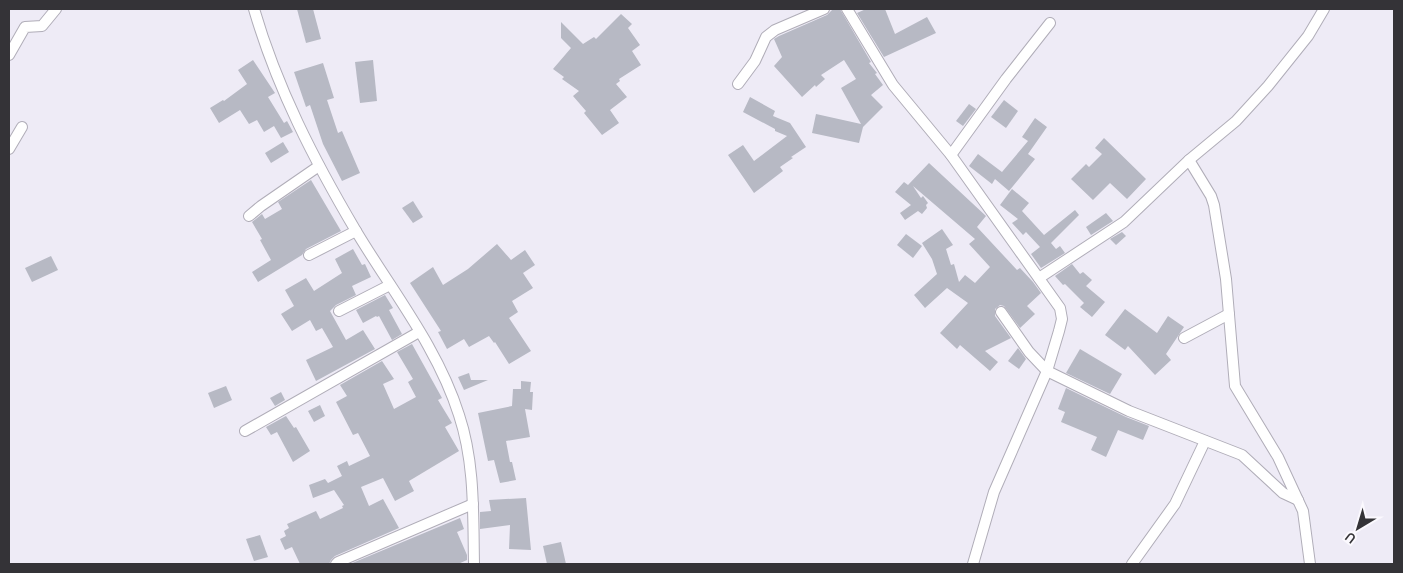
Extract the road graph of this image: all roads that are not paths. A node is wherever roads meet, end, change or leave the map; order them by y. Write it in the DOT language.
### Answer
graph roads {
  1 [pos="56,9"];
  2 [pos="254,9"];
  3 [pos="824,9"];
  4 [pos="847,9"];
  5 [pos="1324,9"];
  6 [pos="1050,23"];
  7 [pos="9,55"];
  8 [pos="738,84"];
  9 [pos="22,127"];
  10 [pos="9,149"];
  11 [pos="951,155"];
  12 [pos="1189,160"];
  13 [pos="319,166"];
  14 [pos="249,216"];
  15 [pos="356,231"];
  16 [pos="309,255"];
  17 [pos="1039,278"];
  18 [pos="390,285"];
  19 [pos="339,311"];
  20 [pos="1001,312"];
  21 [pos="1229,314"];
  22 [pos="420,332"];
  23 [pos="1184,338"];
  24 [pos="1047,371"];
  25 [pos="245,431"];
  26 [pos="1205,441"];
  27 [pos="1298,500"];
  28 [pos="473,504"];
  29 [pos="336,564"];
  30 [pos="474,564"];
  31 [pos="973,564"];
  32 [pos="1132,564"];
  33 [pos="1310,564"];
  1 -- 7 [label="street"];
  2 -- 13 [label="street"];
  3 -- 8 [label="street"];
  4 -- 11 [label="street"];
  5 -- 12 [label="street"];
  6 -- 11 [label="street"];
  9 -- 10 [label="street"];
  11 -- 17 [label="street"];
  12 -- 17 [label="street"];
  12 -- 21 [label="street"];
  13 -- 14 [label="street"];
  13 -- 15 [label="street"];
  15 -- 16 [label="street"];
  15 -- 18 [label="street"];
  17 -- 24 [label="street"];
  18 -- 19 [label="street"];
  18 -- 22 [label="street"];
  20 -- 24 [label="street"];
  21 -- 23 [label="street"];
  21 -- 27 [label="street"];
  22 -- 25 [label="street"];
  22 -- 28 [label="street"];
  24 -- 26 [label="street"];
  24 -- 31 [label="street"];
  26 -- 27 [label="street"];
  26 -- 32 [label="street"];
  27 -- 33 [label="street"];
  28 -- 29 [label="street"];
  28 -- 30 [label="street"];
}
